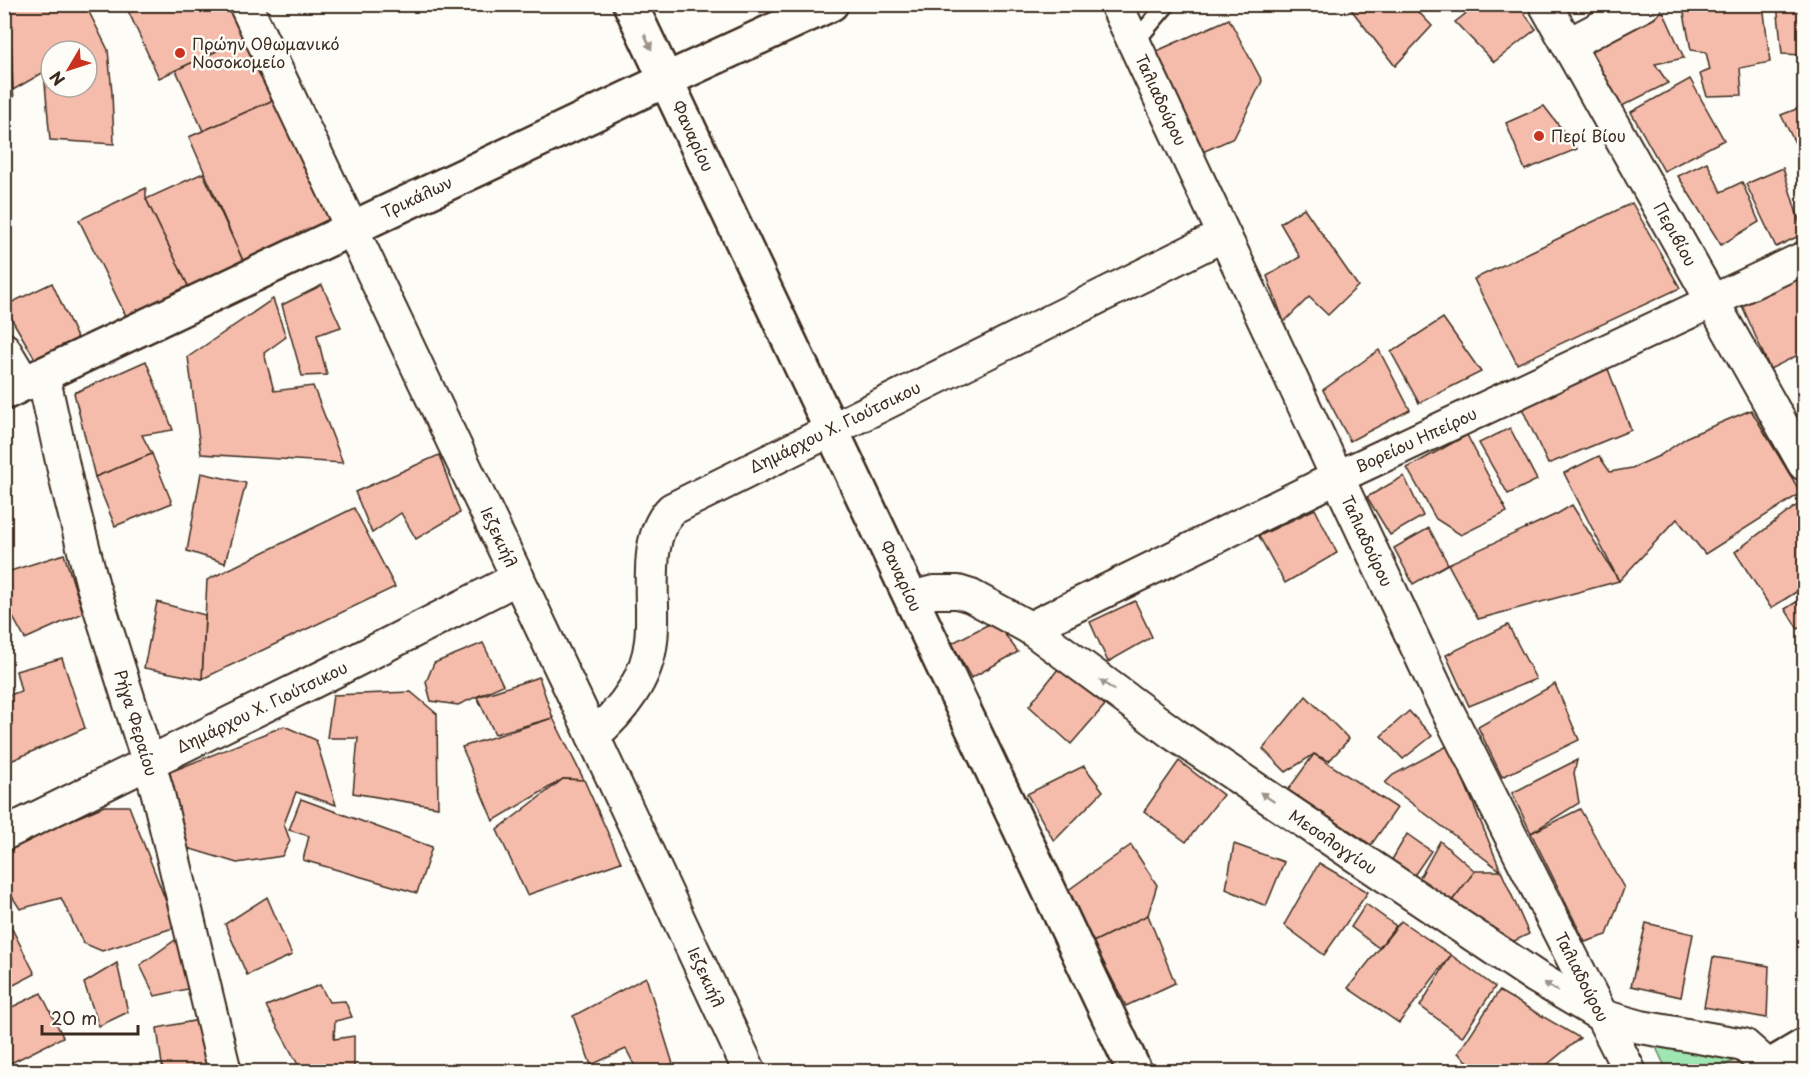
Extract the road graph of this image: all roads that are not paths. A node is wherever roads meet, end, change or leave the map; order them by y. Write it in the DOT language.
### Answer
graph roads {
  1 [pos="245,4"];
  2 [pos="630,4"];
  3 [pos="831,4"];
  4 [pos="1116,4"];
  5 [pos="1167,4"];
  6 [pos="1545,4"];
  7 [pos="1645,4"];
  8 [pos="1134,43"];
  9 [pos="1569,44"];
  10 [pos="666,80"];
  11 [pos="351,228"];
  12 [pos="1224,235"];
  13 [pos="1804,258"];
  14 [pos="1713,300"];
  15 [pos="4,349"];
  16 [pos="24,384"];
  17 [pos="831,428"];
  18 [pos="1804,464"];
  19 [pos="1338,477"];
  20 [pos="518,578"];
  21 [pos="911,598"];
  22 [pos="1029,628"];
  23 [pos="593,736"];
  24 [pos="149,763"];
  25 [pos="4,834"];
  26 [pos="1602,1016"];
  27 [pos="1804,1046"];
  28 [pos="1764,1069"];
  29 [pos="225,1071"];
  30 [pos="750,1071"];
  31 [pos="1135,1071"];
  32 [pos="1630,1071"];
  1 -- 11 [label="street, Ιεζεκιήλ"];
  2 -- 10 [label="main road, Φαναρίου, one-way"];
  3 -- 10 [label="main road, Τρικάλων"];
  4 -- 8 [label="street, Ταλιαδούρου"];
  5 -- 8 [label="lane"];
  6 -- 9 [label="street, Περιβίου"];
  7 -- 9 [label="street"];
  8 -- 12 [label="street, Ταλιαδούρου"];
  9 -- 14 [label="street, Περιβίου"];
  10 -- 11 [label="main road, Τρικάλων"];
  10 -- 17 [label="main road, Φαναρίου"];
  11 -- 16 [label="main road, Τρικάλων"];
  11 -- 20 [label="street, Ιεζεκιήλ"];
  12 -- 17 [label="street, Δημάρχου Χ. Γιούτσικου"];
  12 -- 19 [label="street, Ταλιαδούρου"];
  13 -- 14 [label="street, Βορείου Ηπείρου"];
  14 -- 18 [label="street, Περιβίου"];
  14 -- 19 [label="street, Βορείου Ηπείρου"];
  15 -- 16 [label="street, Ρήγα Φεραίου"];
  16 -- 24 [label="street, Ρήγα Φεραίου"];
  17 -- 21 [label="main road, Φαναρίου"];
  17 -- 23 [label="street, Δημάρχου Χ. Γιούτσικου"];
  19 -- 22 [label="street, Βορείου Ηπείρου"];
  19 -- 26 [label="street, Ταλιαδούρου"];
  20 -- 23 [label="street, Ιεζεκιήλ"];
  20 -- 24 [label="street, Δημάρχου Χ. Γιούτσικου"];
  21 -- 22 [label="street, Μεσολογγίου"];
  21 -- 31 [label="main road, Φαναρίου"];
  26 -- 22 [label="street, Μεσολογγίου, one-way"];
  23 -- 30 [label="street, Ιεζεκιήλ"];
  24 -- 25 [label="street, Δημάρχου Χ. Γιούτσικου"];
  24 -- 29 [label="street, Ρήγα Φεραίου"];
  26 -- 28 [label="street, Μεσολογγίου"];
  26 -- 32 [label="street, Ταλιαδούρου"];
  27 -- 28 [label="main road"];
}
